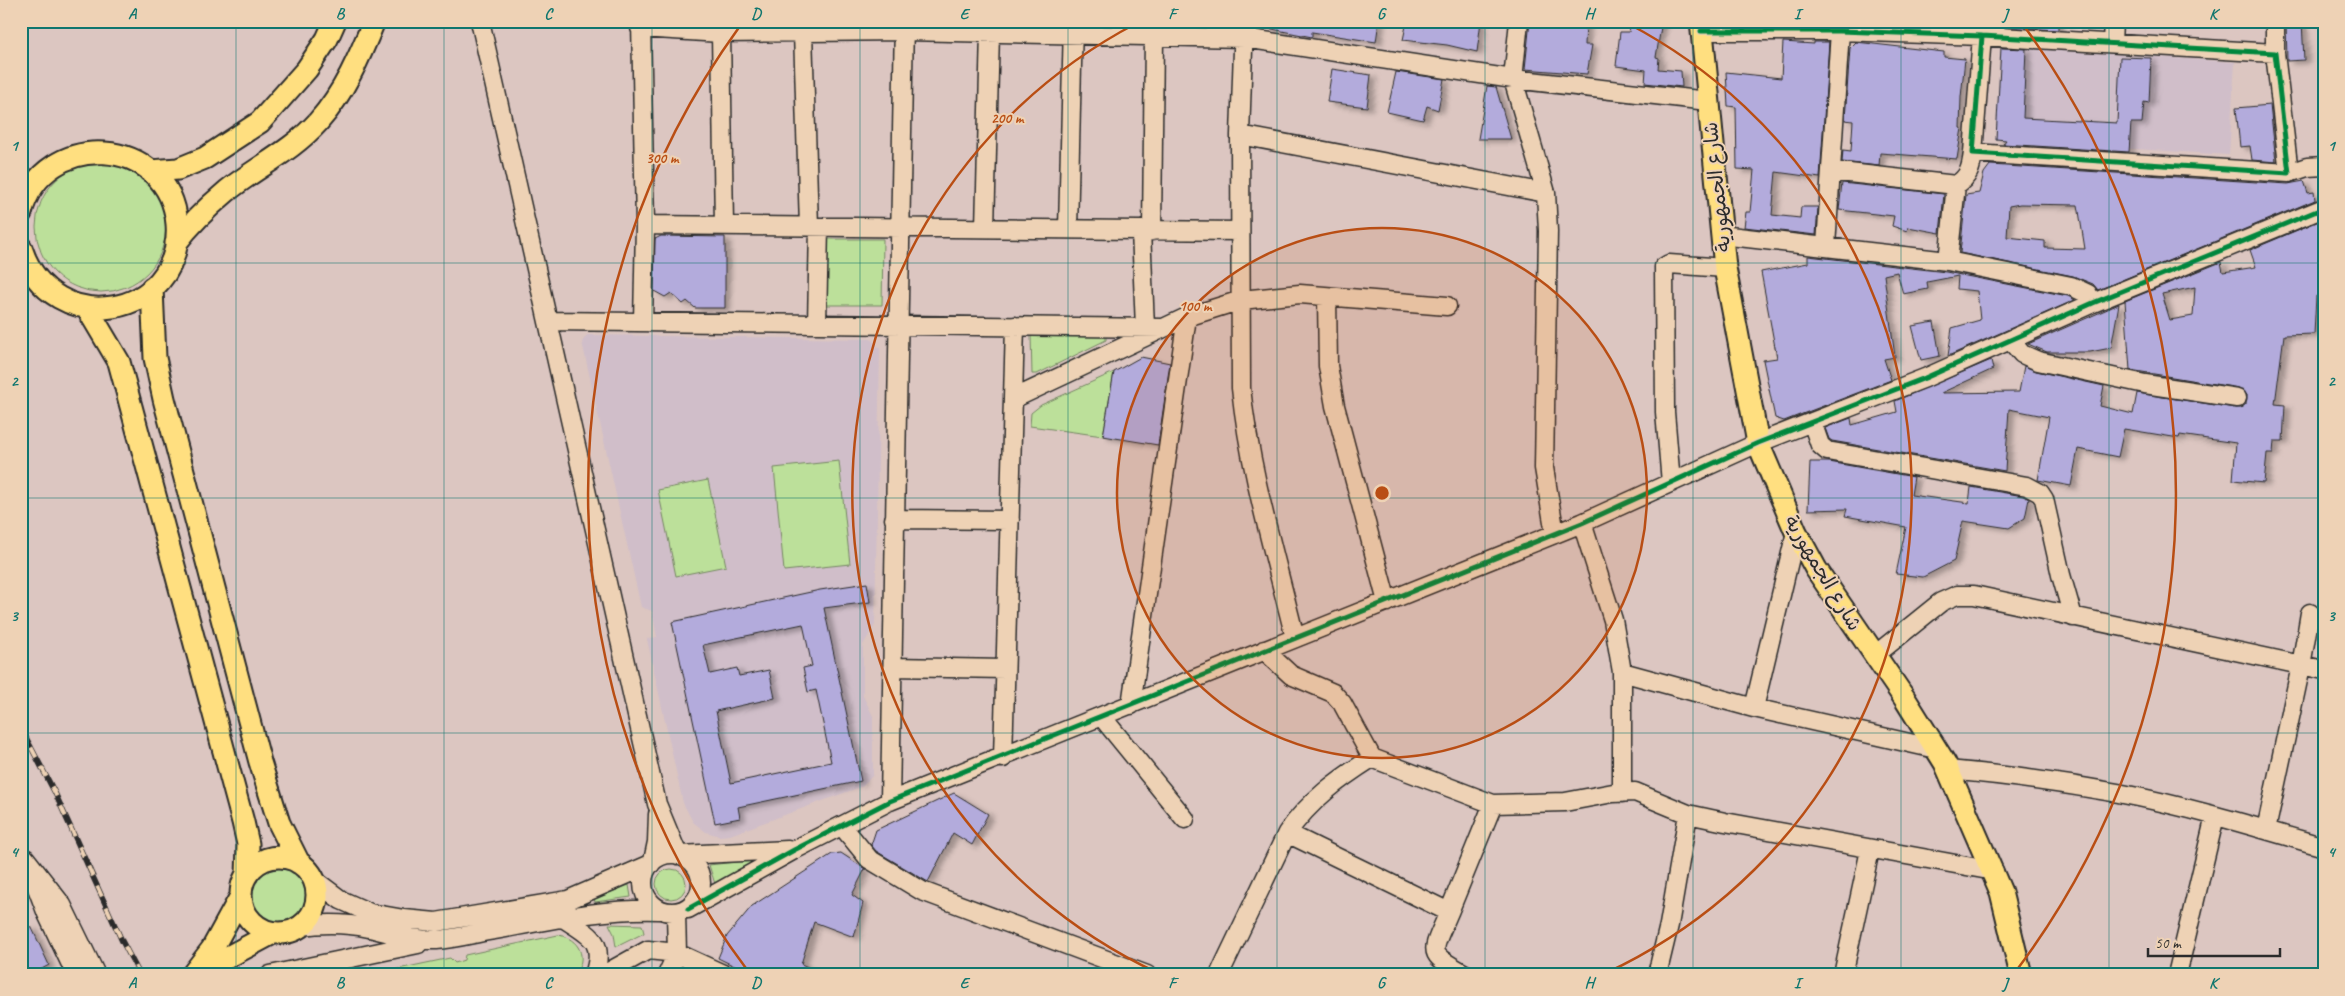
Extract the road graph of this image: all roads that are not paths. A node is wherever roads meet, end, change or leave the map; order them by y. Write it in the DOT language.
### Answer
graph roads {
  1 [pos="334,21"];
  2 [pos="374,21"];
  3 [pos="480,21"];
  4 [pos="1519,21"];
  5 [pos="2113,21"];
  6 [pos="2275,21"];
  7 [pos="641,25"];
  8 [pos="904,26"];
  9 [pos="1701,26"];
  10 [pos="1073,27"];
  11 [pos="1907,28"];
  12 [pos="1244,30"];
  13 [pos="1840,31"];
  14 [pos="804,32"];
  15 [pos="990,32"];
  16 [pos="721,33"];
  17 [pos="1154,36"];
  18 [pos="1982,36"];
  19 [pos="2112,43"];
  20 [pos="2275,53"];
  21 [pos="1513,80"];
  22 [pos="1708,101"];
  23 [pos="1240,134"];
  24 [pos="1973,153"];
  25 [pos="2324,166"];
  26 [pos="150,171"];
  27 [pos="1831,171"];
  28 [pos="2289,173"];
  29 [pos="1956,185"];
  30 [pos="1546,193"];
  31 [pos="22,208"];
  32 [pos="2324,208"];
  33 [pos="645,225"];
  34 [pos="724,226"];
  35 [pos="814,227"];
  36 [pos="900,228"];
  37 [pos="985,228"];
  38 [pos="1068,230"];
  39 [pos="1147,231"];
  40 [pos="1240,232"];
  41 [pos="1721,235"];
  42 [pos="176,243"];
  43 [pos="1826,246"];
  44 [pos="21,248"];
  45 [pos="1948,262"];
  46 [pos="1725,268"];
  47 [pos="21,282"];
  48 [pos="152,288"];
  49 [pos="56,296"];
  50 [pos="1327,297"];
  51 [pos="1242,300"];
  52 [pos="2093,303"];
  53 [pos="1447,306"];
  54 [pos="87,308"];
  55 [pos="1187,317"];
  56 [pos="548,320"];
  57 [pos="643,322"];
  58 [pos="817,324"];
  59 [pos="898,325"];
  60 [pos="1015,326"];
  61 [pos="1154,328"];
  62 [pos="2010,340"];
  63 [pos="2237,398"];
  64 [pos="1013,399"];
  65 [pos="1812,422"];
  66 [pos="1758,442"];
  67 [pos="1670,483"];
  68 [pos="894,519"];
  69 [pos="1010,520"];
  70 [pos="1582,523"];
  71 [pos="1796,532"];
  72 [pos="1555,534"];
  73 [pos="1387,602"];
  74 [pos="2310,613"];
  75 [pos="2073,616"];
  76 [pos="1295,638"];
  77 [pos="1264,650"];
  78 [pos="1874,656"];
  79 [pos="2301,666"];
  80 [pos="892,667"];
  81 [pos="1005,669"];
  82 [pos="2324,670"];
  83 [pos="1622,672"];
  84 [pos="1131,705"];
  85 [pos="1754,708"];
  86 [pos="1102,718"];
  87 [pos="1936,749"];
  88 [pos="1003,758"];
  89 [pos="1372,758"];
  90 [pos="1948,770"];
  91 [pos="1622,792"];
  92 [pos="890,801"];
  93 [pos="657,804"];
  94 [pos="1493,804"];
  95 [pos="1688,814"];
  96 [pos="2215,816"];
  97 [pos="1185,819"];
  98 [pos="842,826"];
  99 [pos="2266,830"];
  100 [pos="1287,833"];
  101 [pos="2324,847"];
  102 [pos="794,850"];
  103 [pos="1870,850"];
  104 [pos="24,854"];
  105 [pos="679,855"];
  106 [pos="652,862"];
  107 [pos="299,863"];
  108 [pos="1994,871"];
  109 [pos="247,875"];
  110 [pos="313,879"];
  111 [pos="241,896"];
  112 [pos="674,910"];
  113 [pos="1449,912"];
  114 [pos="564,918"];
  115 [pos="301,926"];
  116 [pos="273,932"];
  117 [pos="438,940"];
  118 [pos="677,953"];
  119 [pos="1462,973"];
  120 [pos="76,975"];
  121 [pos="96,975"];
  122 [pos="192,975"];
  123 [pos="270,975"];
  124 [pos="594,975"];
  125 [pos="603,975"];
  126 [pos="667,975"];
  127 [pos="725,975"];
  128 [pos="1147,975"];
  129 [pos="1219,975"];
  130 [pos="1657,975"];
  131 [pos="1843,975"];
  132 [pos="2021,975"];
  133 [pos="2177,975"];
  1 -- 26 [label="main road"];
  2 -- 42 [label="main road"];
  3 -- 56 [label="street"];
  4 -- 21 [label="street"];
  5 -- 19 [label="street"];
  6 -- 20 [label="street"];
  7 -- 16 [label="street"];
  7 -- 33 [label="street"];
  8 -- 14 [label="street"];
  8 -- 15 [label="street"];
  8 -- 36 [label="street"];
  9 -- 13 [label="street"];
  9 -- 22 [label="main road, شارع الجمهورية"];
  10 -- 15 [label="street"];
  10 -- 17 [label="street"];
  10 -- 38 [label="street"];
  11 -- 13 [label="street"];
  11 -- 18 [label="street"];
  12 -- 17 [label="street"];
  12 -- 21 [label="street"];
  12 -- 23 [label="street"];
  13 -- 27 [label="street"];
  14 -- 16 [label="street"];
  14 -- 35 [label="street"];
  15 -- 37 [label="street"];
  16 -- 34 [label="street"];
  17 -- 39 [label="street"];
  18 -- 19 [label="street"];
  18 -- 24 [label="street"];
  19 -- 20 [label="street"];
  20 -- 28 [label="street"];
  21 -- 22 [label="street"];
  21 -- 30 [label="street"];
  22 -- 41 [label="main road, شارع الجمهورية"];
  23 -- 30 [label="street"];
  23 -- 40 [label="street"];
  24 -- 28 [label="street"];
  24 -- 29 [label="street"];
  25 -- 28 [label="street"];
  26 -- 31 [label="main road"];
  26 -- 42 [label="main road"];
  27 -- 29 [label="street"];
  27 -- 43 [label="street"];
  29 -- 45 [label="street"];
  30 -- 72 [label="street"];
  32 -- 52 [label="street"];
  33 -- 34 [label="street"];
  33 -- 57 [label="street"];
  34 -- 35 [label="street"];
  35 -- 36 [label="street"];
  35 -- 58 [label="street"];
  36 -- 37 [label="street"];
  36 -- 59 [label="street"];
  37 -- 38 [label="street"];
  38 -- 39 [label="street"];
  39 -- 40 [label="street"];
  39 -- 61 [label="street"];
  40 -- 51 [label="street"];
  41 -- 43 [label="street"];
  41 -- 46 [label="main road, شارع الجمهورية"];
  42 -- 48 [label="main road"];
  43 -- 45 [label="street"];
  44 -- 49 [label="main road"];
  45 -- 52 [label="street"];
  46 -- 66 [label="main road, شارع الجمهورية"];
  46 -- 67 [label="street"];
  47 -- 49 [label="main road"];
  48 -- 54 [label="main road"];
  48 -- 107 [label="main road"];
  49 -- 54 [label="main road"];
  50 -- 51 [label="street"];
  50 -- 53 [label="street"];
  50 -- 73 [label="street"];
  51 -- 55 [label="street"];
  51 -- 76 [label="street"];
  52 -- 62 [label="street"];
  54 -- 109 [label="main road"];
  55 -- 61 [label="street"];
  55 -- 84 [label="street"];
  56 -- 57 [label="street"];
  56 -- 93 [label="street"];
  57 -- 58 [label="street"];
  58 -- 59 [label="street"];
  59 -- 60 [label="street"];
  59 -- 68 [label="street"];
  60 -- 61 [label="street"];
  60 -- 64 [label="street"];
  61 -- 64 [label="street"];
  62 -- 63 [label="street"];
  62 -- 65 [label="street"];
  64 -- 69 [label="street"];
  65 -- 66 [label="street"];
  65 -- 75 [label="street"];
  66 -- 67 [label="street"];
  66 -- 71 [label="main road, شارع الجمهورية"];
  67 -- 70 [label="street"];
  68 -- 69 [label="street"];
  68 -- 80 [label="street"];
  69 -- 81 [label="street"];
  70 -- 72 [label="street"];
  70 -- 83 [label="street"];
  71 -- 78 [label="main road, شارع الجمهورية"];
  71 -- 85 [label="street"];
  72 -- 73 [label="street"];
  73 -- 76 [label="street"];
  74 -- 79 [label="street"];
  75 -- 78 [label="street"];
  75 -- 79 [label="street"];
  76 -- 77 [label="street"];
  77 -- 84 [label="street"];
  77 -- 89 [label="street"];
  78 -- 87 [label="main road, شارع الجمهورية"];
  79 -- 82 [label="street"];
  79 -- 99 [label="street"];
  80 -- 81 [label="street"];
  80 -- 92 [label="street"];
  81 -- 88 [label="street"];
  83 -- 85 [label="street"];
  83 -- 91 [label="street"];
  84 -- 86 [label="street"];
  85 -- 87 [label="street"];
  86 -- 88 [label="street"];
  86 -- 97 [label="street"];
  87 -- 90 [label="main road, شارع الجمهورية"];
  88 -- 92 [label="street"];
  89 -- 94 [label="street"];
  89 -- 100 [label="street"];
  90 -- 96 [label="street"];
  90 -- 108 [label="main road, شارع الجمهورية"];
  91 -- 94 [label="street"];
  91 -- 95 [label="street"];
  92 -- 98 [label="street"];
  93 -- 105 [label="street"];
  93 -- 106 [label="street"];
  94 -- 113 [label="street"];
  95 -- 103 [label="street"];
  95 -- 130 [label="street"];
  96 -- 99 [label="street"];
  96 -- 133 [label="street"];
  98 -- 102 [label="street"];
  98 -- 128 [label="street"];
  99 -- 101 [label="street"];
  100 -- 113 [label="street"];
  100 -- 129 [label="street"];
  102 -- 105 [label="street"];
  102 -- 112 [label="street"];
  103 -- 108 [label="street"];
  103 -- 131 [label="street"];
  104 -- 120 [label="street"];
  104 -- 121 [label="street"];
  105 -- 106 [label="street"];
  105 -- 112 [label="street"];
  106 -- 110 [label="street"];
  106 -- 112 [label="street"];
  107 -- 109 [label="main road"];
  107 -- 110 [label="main road"];
  108 -- 132 [label="main road, شارع الجمهورية"];
  109 -- 111 [label="main road"];
  110 -- 115 [label="main road"];
  111 -- 116 [label="main road"];
  111 -- 122 [label="main road"];
  112 -- 114 [label="street"];
  112 -- 118 [label="street"];
  113 -- 119 [label="street"];
  114 -- 117 [label="street"];
  114 -- 124 [label="street"];
  115 -- 116 [label="main road"];
  115 -- 117 [label="street"];
  116 -- 122 [label="main road"];
  117 -- 123 [label="street"];
  118 -- 125 [label="street"];
  118 -- 126 [label="street"];
  118 -- 127 [label="street"];
}
